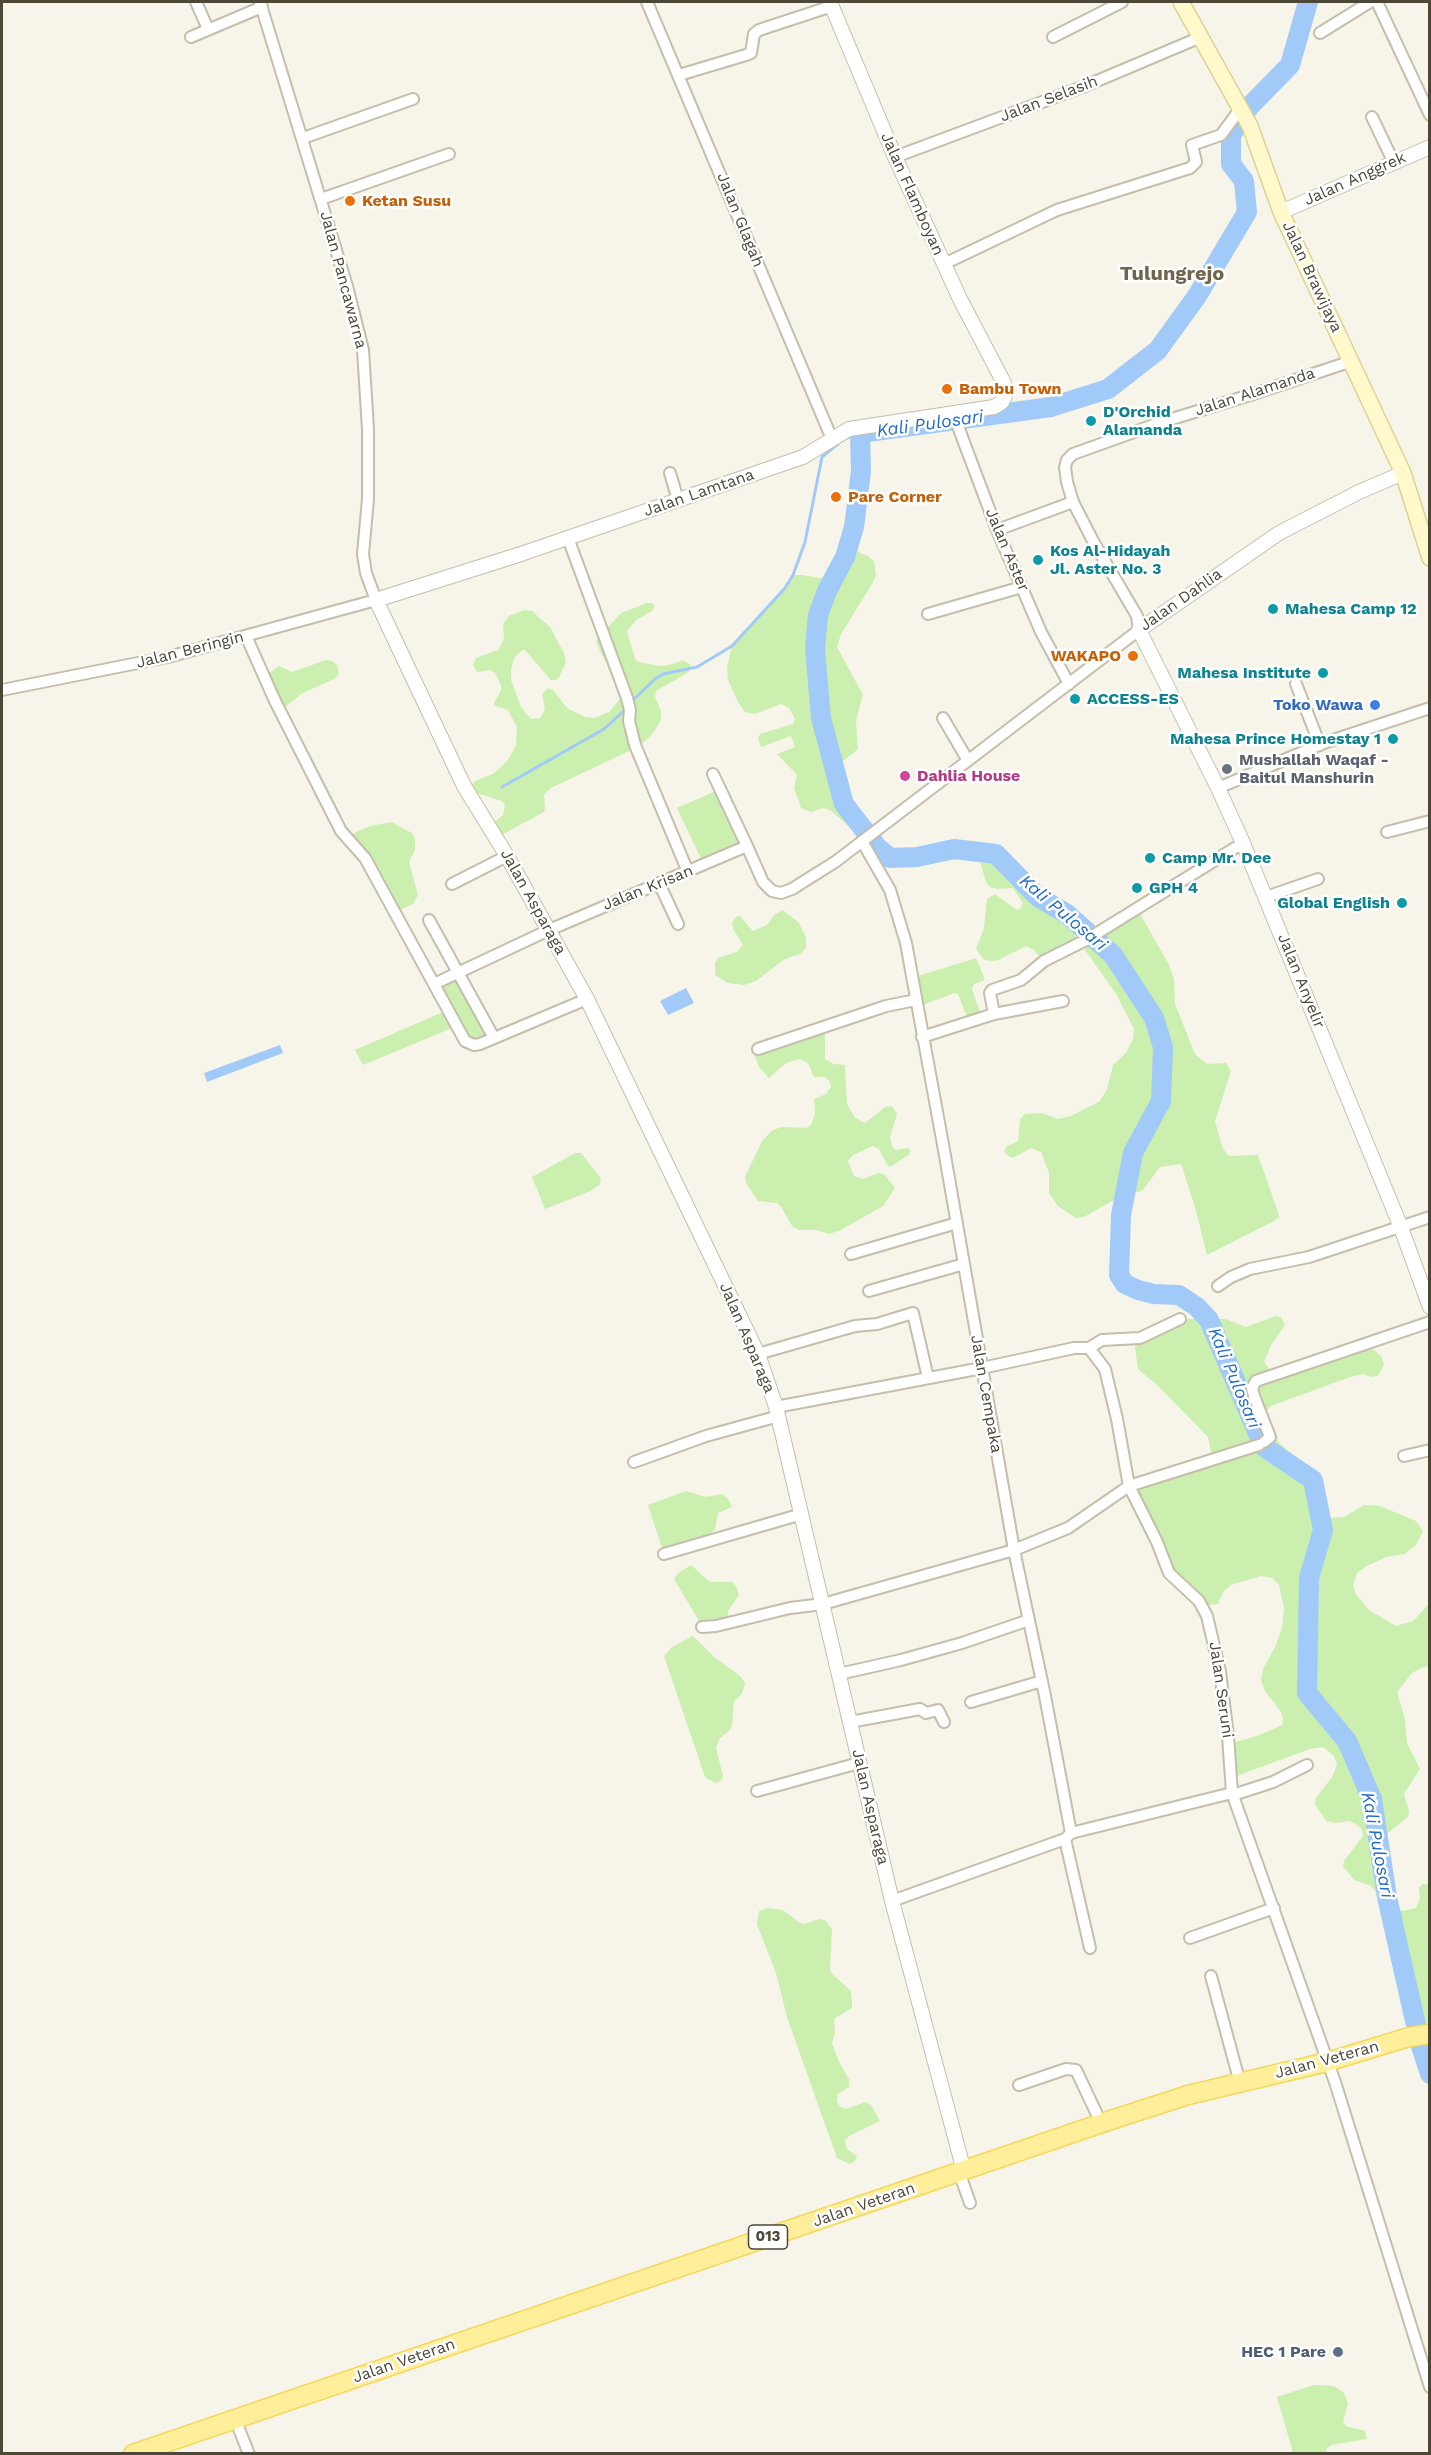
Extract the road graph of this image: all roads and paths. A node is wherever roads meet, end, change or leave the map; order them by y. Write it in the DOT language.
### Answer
graph roads {
  1 [pos="196,2"];
  2 [pos="647,2"];
  3 [pos="1122,2"];
  4 [pos="1181,2"];
  5 [pos="1370,2"];
  6 [pos="1377,2"];
  7 [pos="261,4"];
  8 [pos="831,4"];
  9 [pos="208,29"];
  10 [pos="1320,33"];
  11 [pos="191,37"];
  12 [pos="1053,37"];
  13 [pos="1201,38"];
  14 [pos="679,75"];
  15 [pos="413,99"];
  16 [pos="1242,109"];
  17 [pos="1430,115"];
  18 [pos="1372,117"];
  19 [pos="303,138"];
  20 [pos="1430,147"];
  21 [pos="449,154"];
  22 [pos="895,157"];
  23 [pos="1394,163"];
  24 [pos="321,199"];
  25 [pos="1281,212"];
  26 [pos="944,264"];
  27 [pos="1352,361"];
  28 [pos="1004,383"];
  29 [pos="953,414"];
  30 [pos="832,439"];
  31 [pos="670,473"];
  32 [pos="1403,473"];
  33 [pos="678,500"];
  34 [pos="1073,501"];
  35 [pos="997,530"];
  36 [pos="568,538"];
  37 [pos="1430,558"];
  38 [pos="1022,587"];
  39 [pos="376,600"];
  40 [pos="928,614"];
  41 [pos="1138,630"];
  42 [pos="246,636"];
  43 [pos="1069,684"];
  44 [pos="1296,684"];
  45 [pos="2,690"];
  46 [pos="1430,708"];
  47 [pos="943,718"];
  48 [pos="1320,745"];
  49 [pos="968,759"];
  50 [pos="713,774"];
  51 [pos="1218,788"];
  52 [pos="1430,821"];
  53 [pos="1387,832"];
  54 [pos="869,838"];
  55 [pos="1243,843"];
  56 [pos="747,846"];
  57 [pos="507,856"];
  58 [pos="688,872"];
  59 [pos="1318,879"];
  60 [pos="659,883"];
  61 [pos="452,884"];
  62 [pos="1266,897"];
  63 [pos="429,920"];
  64 [pos="678,924"];
  65 [pos="549,930"];
  66 [pos="458,973"];
  67 [pos="434,984"];
  68 [pos="587,999"];
  69 [pos="916,1000"];
  70 [pos="1063,1001"];
  71 [pos="994,1014"];
  72 [pos="922,1037"];
  73 [pos="494,1038"];
  74 [pos="758,1049"];
  75 [pos="1430,1217"];
  76 [pos="957,1223"];
  77 [pos="1400,1225"];
  78 [pos="851,1254"];
  79 [pos="964,1264"];
  80 [pos="1218,1286"];
  81 [pos="869,1291"];
  82 [pos="1430,1307"];
  83 [pos="1180,1319"];
  84 [pos="1430,1322"];
  85 [pos="1089,1348"];
  86 [pos="758,1354"];
  87 [pos="982,1368"];
  88 [pos="928,1378"];
  89 [pos="778,1411"];
  90 [pos="1430,1450"];
  91 [pos="1404,1456"];
  92 [pos="634,1462"];
  93 [pos="1128,1486"];
  94 [pos="802,1514"];
  95 [pos="1014,1550"];
  96 [pos="664,1554"];
  97 [pos="823,1604"];
  98 [pos="1029,1620"];
  99 [pos="702,1628"];
  100 [pos="838,1674"];
  101 [pos="1042,1681"];
  102 [pos="971,1702"];
  103 [pos="850,1722"];
  104 [pos="944,1722"];
  105 [pos="859,1763"];
  106 [pos="1307,1765"];
  107 [pos="757,1791"];
  108 [pos="1233,1794"];
  109 [pos="1068,1836"];
  110 [pos="892,1901"];
  111 [pos="1274,1908"];
  112 [pos="1190,1938"];
  113 [pos="1090,1948"];
  114 [pos="1210,1976"];
  115 [pos="1421,2035"];
  116 [pos="1327,2062"];
  117 [pos="1240,2083"];
  118 [pos="1019,2085"];
  119 [pos="1101,2123"];
  120 [pos="962,2172"];
  121 [pos="970,2203"];
  122 [pos="1430,2387"];
  123 [pos="235,2419"];
  124 [pos="143,2452"];
  125 [pos="249,2454"];
  1 -- 9 [label="street"];
  2 -- 14 [label="street, Jalan Glagah"];
  3 -- 12 [label="street"];
  4 -- 13 [label="main road, Jalan Brawijaya"];
  5 -- 10 [label="street"];
  6 -- 17 [label="street"];
  7 -- 9 [label="street"];
  7 -- 19 [label="street, Jalan Pancawarna"];
  8 -- 14 [label="street"];
  8 -- 22 [label="street, Jalan Flamboyan"];
  9 -- 11 [label="street"];
  13 -- 16 [label="main road, Jalan Brawijaya"];
  13 -- 22 [label="street, Jalan Selasih"];
  14 -- 30 [label="street, Jalan Glagah"];
  15 -- 19 [label="street"];
  16 -- 25 [label="main road, Jalan Brawijaya"];
  16 -- 26 [label="street"];
  18 -- 23 [label="street"];
  19 -- 24 [label="street, Jalan Pancawarna"];
  20 -- 23 [label="street, Jalan Anggrek"];
  21 -- 24 [label="street"];
  22 -- 26 [label="street, Jalan Flamboyan"];
  23 -- 25 [label="street, Jalan Anggrek"];
  24 -- 39 [label="street, Jalan Pancawarna"];
  25 -- 27 [label="main road, Jalan Brawijaya"];
  26 -- 28 [label="street, Jalan Flamboyan"];
  27 -- 32 [label="main road, Jalan Brawijaya"];
  27 -- 34 [label="street, Jalan Alamanda"];
  28 -- 29 [label="street, Jalan Lamtana"];
  29 -- 30 [label="street, Jalan Lamtana"];
  29 -- 35 [label="street, Jalan Aster"];
  30 -- 33 [label="street, Jalan Lamtana"];
  31 -- 33 [label="street"];
  32 -- 37 [label="main road, Jalan Brawijaya"];
  32 -- 41 [label="street, Jalan Dahlia"];
  33 -- 36 [label="street, Jalan Lamtana"];
  34 -- 35 [label="street"];
  34 -- 41 [label="street, Jalan Alamanda"];
  35 -- 38 [label="street, Jalan Aster"];
  36 -- 39 [label="street, Jalan Lamtana"];
  36 -- 58 [label="street"];
  38 -- 40 [label="street"];
  38 -- 43 [label="street, Jalan Aster"];
  39 -- 42 [label="street, Jalan Beringin"];
  39 -- 57 [label="street, Jalan Asparaga"];
  41 -- 43 [label="street, Jalan Dahlia"];
  41 -- 51 [label="street, Jalan Anyelir"];
  42 -- 45 [label="street, Jalan Beringin"];
  42 -- 67 [label="street"];
  43 -- 49 [label="street, Jalan Dahlia"];
  44 -- 48 [label="street"];
  46 -- 48 [label="street"];
  47 -- 49 [label="street"];
  48 -- 51 [label="street"];
  49 -- 54 [label="street, Jalan Dahlia"];
  50 -- 56 [label="street"];
  51 -- 55 [label="street, Jalan Anyelir"];
  52 -- 53 [label="street"];
  54 -- 56 [label="street"];
  54 -- 69 [label="street, Jalan Cempaka"];
  55 -- 62 [label="street, Jalan Anyelir"];
  55 -- 71 [label="street"];
  56 -- 58 [label="street, Jalan Krisan"];
  57 -- 61 [label="street"];
  57 -- 65 [label="street, Jalan Asparaga"];
  58 -- 60 [label="street, Jalan Krisan"];
  59 -- 62 [label="street"];
  60 -- 64 [label="street"];
  60 -- 65 [label="street, Jalan Krisan"];
  62 -- 77 [label="street, Jalan Anyelir"];
  63 -- 66 [label="street"];
  65 -- 66 [label="street, Jalan Krisan"];
  65 -- 68 [label="street, Jalan Asparaga"];
  66 -- 67 [label="street, Jalan Krisan"];
  66 -- 73 [label="street"];
  67 -- 73 [label="street"];
  68 -- 73 [label="street"];
  68 -- 86 [label="street, Jalan Asparaga"];
  69 -- 72 [label="street, Jalan Cempaka"];
  69 -- 74 [label="street"];
  70 -- 71 [label="street"];
  71 -- 72 [label="street"];
  72 -- 76 [label="street, Jalan Cempaka"];
  75 -- 77 [label="street"];
  76 -- 78 [label="street"];
  76 -- 79 [label="street, Jalan Cempaka"];
  77 -- 80 [label="street"];
  77 -- 82 [label="street, Jalan Anyelir"];
  79 -- 81 [label="street"];
  79 -- 87 [label="street, Jalan Cempaka"];
  83 -- 85 [label="street"];
  84 -- 93 [label="street"];
  85 -- 87 [label="street"];
  85 -- 93 [label="street, Jalan Seruni"];
  86 -- 88 [label="street"];
  86 -- 89 [label="street, Jalan Asparaga"];
  87 -- 88 [label="street"];
  87 -- 95 [label="street, Jalan Cempaka"];
  88 -- 89 [label="street"];
  89 -- 92 [label="street"];
  89 -- 94 [label="street, Jalan Asparaga"];
  90 -- 91 [label="street"];
  93 -- 95 [label="street"];
  93 -- 108 [label="street, Jalan Seruni"];
  94 -- 96 [label="street"];
  94 -- 97 [label="street, Jalan Asparaga"];
  95 -- 97 [label="street"];
  95 -- 98 [label="street, Jalan Cempaka"];
  97 -- 99 [label="street"];
  97 -- 100 [label="street, Jalan Asparaga"];
  98 -- 100 [label="street"];
  98 -- 101 [label="street, Jalan Cempaka"];
  100 -- 103 [label="street, Jalan Asparaga"];
  101 -- 102 [label="street"];
  101 -- 109 [label="street, Jalan Cempaka"];
  103 -- 104 [label="street"];
  103 -- 105 [label="street, Jalan Asparaga"];
  105 -- 107 [label="street"];
  105 -- 110 [label="street, Jalan Asparaga"];
  106 -- 108 [label="street"];
  108 -- 109 [label="street"];
  108 -- 111 [label="street, Jalan Seruni"];
  109 -- 110 [label="street"];
  109 -- 113 [label="street, Jalan Cempaka"];
  110 -- 120 [label="street, Jalan Asparaga"];
  111 -- 112 [label="street"];
  111 -- 116 [label="street, Jalan Seruni"];
  114 -- 117 [label="street"];
  115 -- 116 [label="main road, Jalan Veteran / 013"];
  116 -- 117 [label="main road, Jalan Veteran / 013"];
  116 -- 122 [label="street, Jalan Seruni"];
  117 -- 119 [label="main road, Jalan Veteran / 013"];
  118 -- 119 [label="street"];
  119 -- 120 [label="main road, Jalan Veteran / 013"];
  120 -- 121 [label="street"];
  120 -- 123 [label="main road, Jalan Veteran / 013"];
  123 -- 124 [label="main road, Jalan Veteran / 013"];
  123 -- 125 [label="street"];
}
